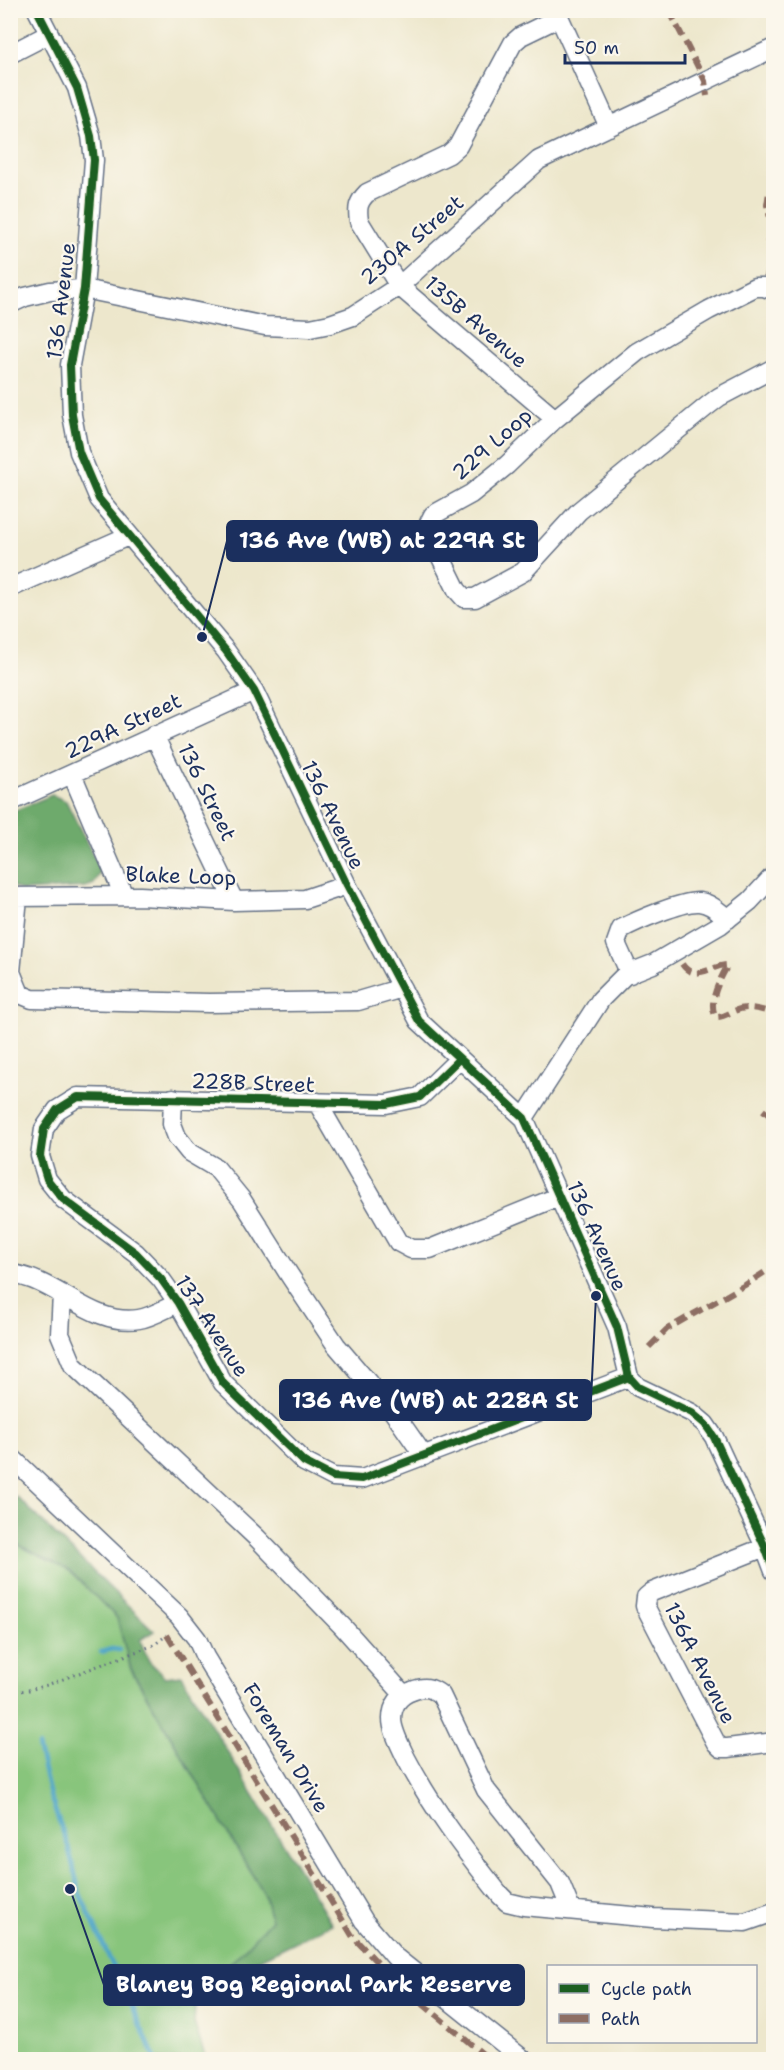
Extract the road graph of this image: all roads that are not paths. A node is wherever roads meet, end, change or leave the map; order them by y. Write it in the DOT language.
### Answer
graph roads {
  1 [pos="37,10"];
  2 [pos="557,14"];
  3 [pos="49,34"];
  4 [pos="774,48"];
  5 [pos="10,54"];
  6 [pos="609,127"];
  7 [pos="399,286"];
  8 [pos="84,289"];
  9 [pos="774,291"];
  10 [pos="10,304"];
  11 [pos="774,368"];
  12 [pos="555,420"];
  13 [pos="128,536"];
  14 [pos="10,588"];
  15 [pos="254,691"];
  16 [pos="154,735"];
  17 [pos="72,774"];
  18 [pos="10,802"];
  19 [pos="774,875"];
  20 [pos="347,885"];
  21 [pos="124,896"];
  22 [pos="14,897"];
  23 [pos="234,901"];
  24 [pos="728,919"];
  25 [pos="630,974"];
  26 [pos="402,988"];
  27 [pos="459,1059"];
  28 [pos="173,1098"];
  29 [pos="317,1102"];
  30 [pos="524,1118"];
  31 [pos="44,1129"];
  32 [pos="560,1196"];
  33 [pos="10,1274"];
  34 [pos="62,1294"];
  35 [pos="178,1303"];
  36 [pos="629,1377"];
  37 [pos="10,1456"];
  38 [pos="424,1456"];
  39 [pos="765,1547"];
  40 [pos="774,1571"];
  41 [pos="403,1694"];
  42 [pos="774,1742"];
  43 [pos="571,1910"];
  44 [pos="774,1912"];
  45 [pos="524,2060"];
  1 -- 3 [label="street, 136 Avenue"];
  2 -- 6 [label="street"];
  2 -- 7 [label="street, 135B Avenue"];
  3 -- 5 [label="street"];
  3 -- 8 [label="street, 136 Avenue"];
  4 -- 6 [label="street, 230A Street"];
  6 -- 7 [label="street, 230A Street"];
  7 -- 8 [label="street, 230A Street"];
  7 -- 12 [label="street, 135B Avenue"];
  8 -- 10 [label="street, 230A Street"];
  8 -- 13 [label="street, 136 Avenue"];
  9 -- 12 [label="street, 229 Loop"];
  11 -- 12 [label="street, 229 Loop"];
  13 -- 14 [label="street"];
  13 -- 15 [label="street, 136 Avenue"];
  15 -- 16 [label="street, 229A Street"];
  15 -- 20 [label="street, 136 Avenue"];
  16 -- 17 [label="street, 229A Street"];
  16 -- 23 [label="street, 136 Street"];
  17 -- 18 [label="street, 229A Street"];
  17 -- 21 [label="street"];
  19 -- 24 [label="street"];
  20 -- 23 [label="street, Blake Loop"];
  20 -- 26 [label="street, 136 Avenue"];
  21 -- 22 [label="street, Blake Loop"];
  21 -- 23 [label="street, Blake Loop"];
  22 -- 26 [label="street"];
  24 -- 25 [label="street"];
  24 -- 25 [label="street"];
  25 -- 30 [label="street"];
  26 -- 27 [label="street, 136 Avenue"];
  27 -- 29 [label="street, 228B Street"];
  27 -- 30 [label="street, 136 Avenue"];
  28 -- 29 [label="street, 228B Street"];
  28 -- 31 [label="street, 228B Street"];
  28 -- 38 [label="street"];
  29 -- 32 [label="street"];
  30 -- 32 [label="street, 136 Avenue"];
  31 -- 35 [label="street, 137 Avenue"];
  32 -- 36 [label="street, 136 Avenue"];
  33 -- 34 [label="street"];
  34 -- 35 [label="street"];
  34 -- 41 [label="street"];
  35 -- 38 [label="street, 137 Avenue"];
  36 -- 38 [label="street"];
  36 -- 39 [label="street"];
  37 -- 45 [label="street, Foreman Drive"];
  39 -- 40 [label="street"];
  39 -- 42 [label="street, 136A Avenue"];
  41 -- 43 [label="street"];
  41 -- 43 [label="street"];
  43 -- 44 [label="street"];
}
